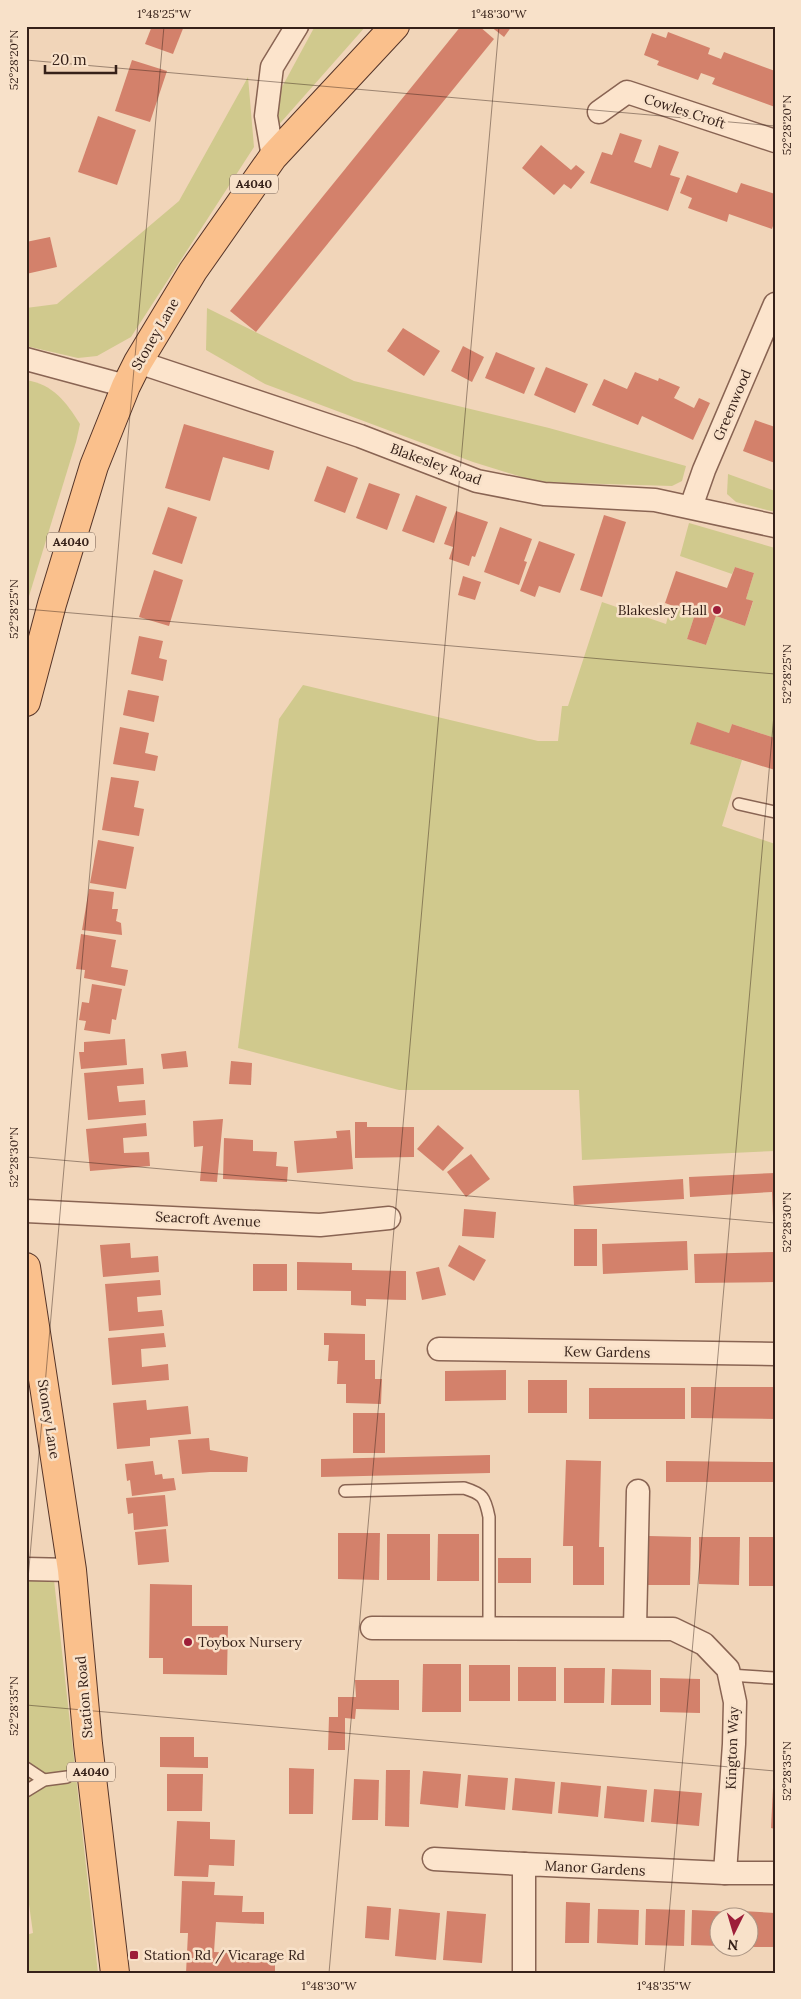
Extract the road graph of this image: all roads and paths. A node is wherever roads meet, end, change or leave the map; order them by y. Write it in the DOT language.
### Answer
graph roads {
  1 [pos="296,26"];
  2 [pos="396,26"];
  3 [pos="599,112"];
  4 [pos="775,140"];
  5 [pos="273,157"];
  6 [pos="775,304"];
  7 [pos="26,359"];
  8 [pos="138,362"];
  9 [pos="126,386"];
  10 [pos="691,507"];
  11 [pos="775,526"];
  12 [pos="26,702"];
  13 [pos="739,804"];
  14 [pos="775,812"];
  15 [pos="26,1211"];
  16 [pos="389,1218"];
  17 [pos="26,1267"];
  18 [pos="439,1349"];
  19 [pos="775,1354"];
  20 [pos="345,1491"];
  21 [pos="638,1491"];
  22 [pos="26,1569"];
  23 [pos="72,1570"];
  24 [pos="372,1628"];
  25 [pos="489,1628"];
  26 [pos="635,1628"];
  27 [pos="729,1675"];
  28 [pos="775,1678"];
  29 [pos="26,1768"];
  30 [pos="67,1777"];
  31 [pos="44,1780"];
  32 [pos="26,1791"];
  33 [pos="434,1859"];
  34 [pos="524,1864"];
  35 [pos="725,1873"];
  36 [pos="775,1873"];
  37 [pos="115,1973"];
  38 [pos="524,1973"];
  1 -- 5 [label="street"];
  2 -- 5 [label="main road, Stoney Lane / A4040"];
  3 -- 4 [label="street, Cowles Croft"];
  5 -- 8 [label="main road, Stoney Lane / A4040"];
  6 -- 10 [label="street, Greenwood"];
  7 -- 9 [label="street"];
  8 -- 9 [label="main road, Stoney Lane / A4040"];
  8 -- 10 [label="street, Blakesley Road"];
  9 -- 12 [label="main road, Stoney Lane / A4040"];
  10 -- 11 [label="street, Blakesley Road"];
  13 -- 14 [label="lane"];
  15 -- 16 [label="street, Seacroft Avenue"];
  17 -- 23 [label="main road, Stoney Lane / A4040"];
  18 -- 19 [label="street, Kew Gardens"];
  20 -- 25 [label="lane"];
  21 -- 26 [label="street"];
  22 -- 23 [label="street"];
  23 -- 37 [label="main road, Station Road / A4040"];
  24 -- 25 [label="street, Kington Way"];
  25 -- 26 [label="street, Kington Way"];
  26 -- 27 [label="street, Kington Way"];
  27 -- 28 [label="lane"];
  27 -- 35 [label="street, Kington Way"];
  29 -- 31 [label="lane"];
  30 -- 31 [label="lane"];
  31 -- 32 [label="lane"];
  33 -- 34 [label="street"];
  34 -- 35 [label="street, Manor Gardens"];
  34 -- 38 [label="street, Manor Gardens"];
  35 -- 36 [label="street, Manor Gardens"];
}
